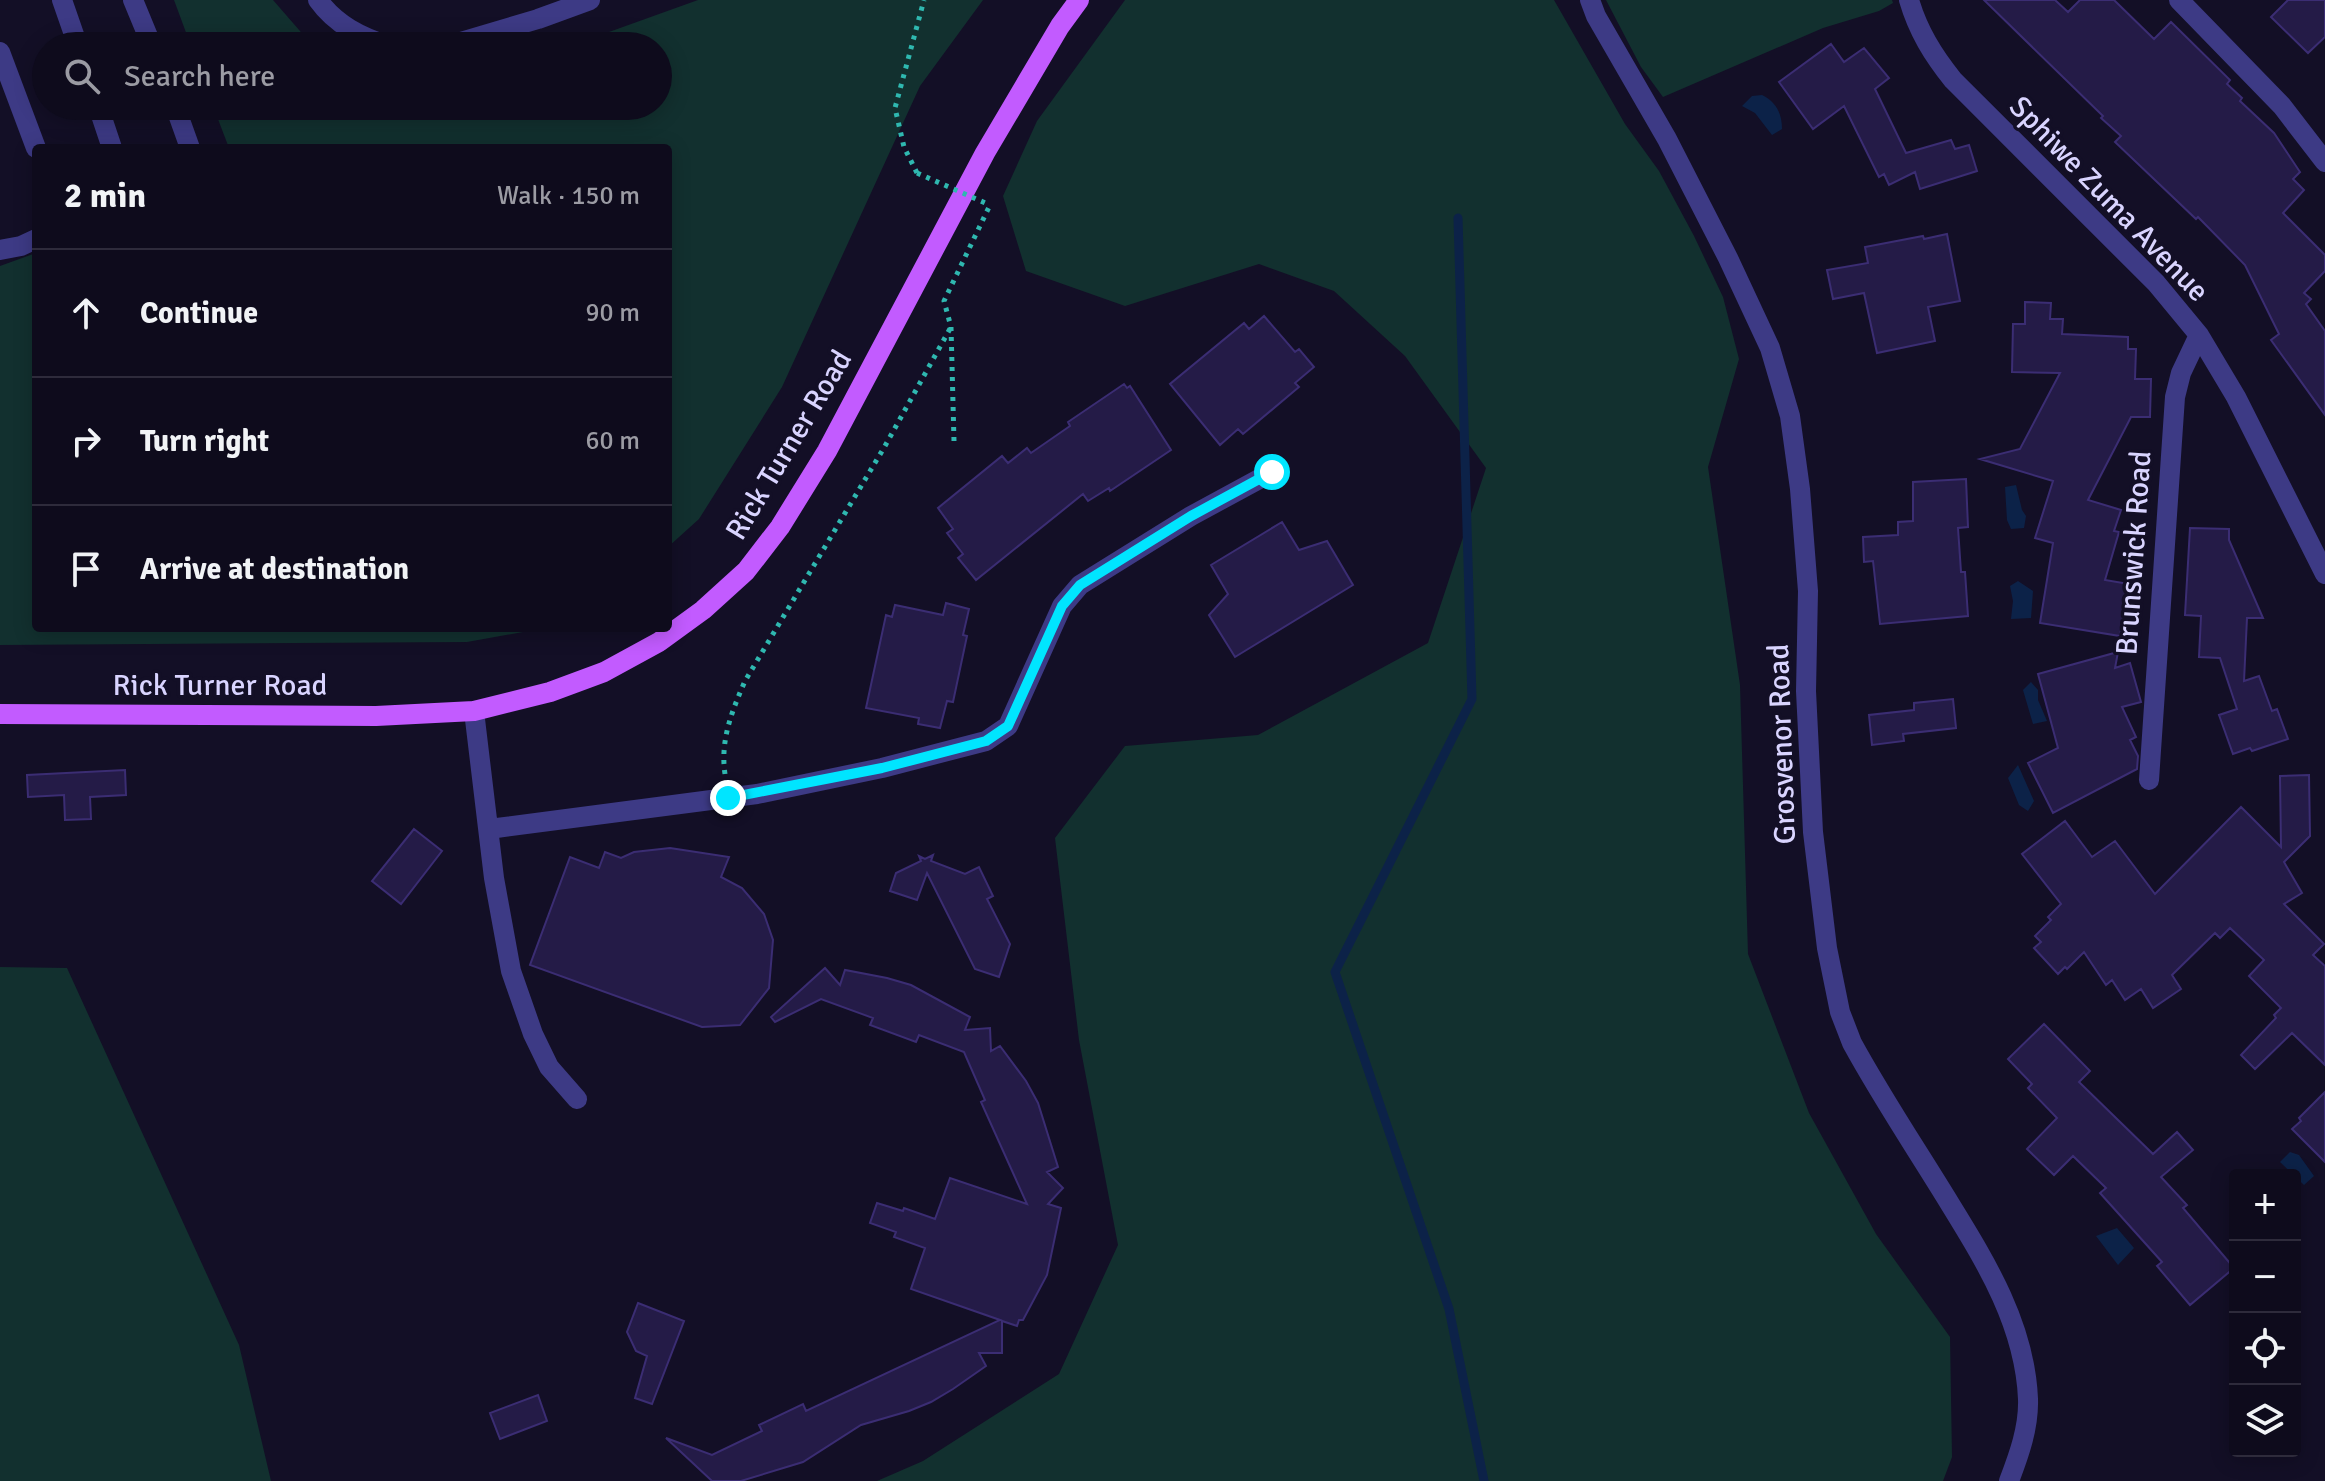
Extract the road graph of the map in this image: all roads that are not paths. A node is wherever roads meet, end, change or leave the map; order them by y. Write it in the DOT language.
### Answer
graph roads {
  1 [pos="62,0"];
  2 [pos="133,0"];
  3 [pos="318,0"];
  4 [pos="590,0"];
  5 [pos="1079,0"];
  6 [pos="1590,0"];
  7 [pos="1909,0"];
  8 [pos="2179,0"];
  9 [pos="73,32"];
  10 [pos="146,32"];
  11 [pos="353,32"];
  12 [pos="494,32"];
  13 [pos="0,52"];
  14 [pos="103,120"];
  15 [pos="180,120"];
  16 [pos="34,144"];
  17 [pos="111,144"];
  18 [pos="189,144"];
  19 [pos="2325,162"];
  20 [pos="32,241"];
  21 [pos="0,250"];
  22 [pos="2199,335"];
  23 [pos="1272,472"];
  24 [pos="2323,565"];
  25 [pos="474,711"];
  26 [pos="0,714"];
  27 [pos="2149,780"];
  28 [pos="489,829"];
  29 [pos="577,1099"];
  30 [pos="2009,1481"];
  1 -- 9 [label="street"];
  2 -- 10 [label="street"];
  3 -- 11 [label="street"];
  4 -- 12 [label="street"];
  5 -- 25 [label="main road, Rick Turner Road"];
  6 -- 30 [label="street, Grosvenor Road"];
  7 -- 22 [label="street, Sphiwe Zuma Avenue"];
  8 -- 19 [label="street"];
  13 -- 16 [label="street"];
  14 -- 17 [label="street"];
  15 -- 18 [label="street"];
  20 -- 21 [label="street"];
  22 -- 24 [label="street, Sphiwe Zuma Avenue"];
  22 -- 27 [label="street, Brunswick Road"];
  23 -- 28 [label="street"];
  25 -- 26 [label="main road, Rick Turner Road"];
  25 -- 28 [label="street"];
  28 -- 29 [label="street"];
}
